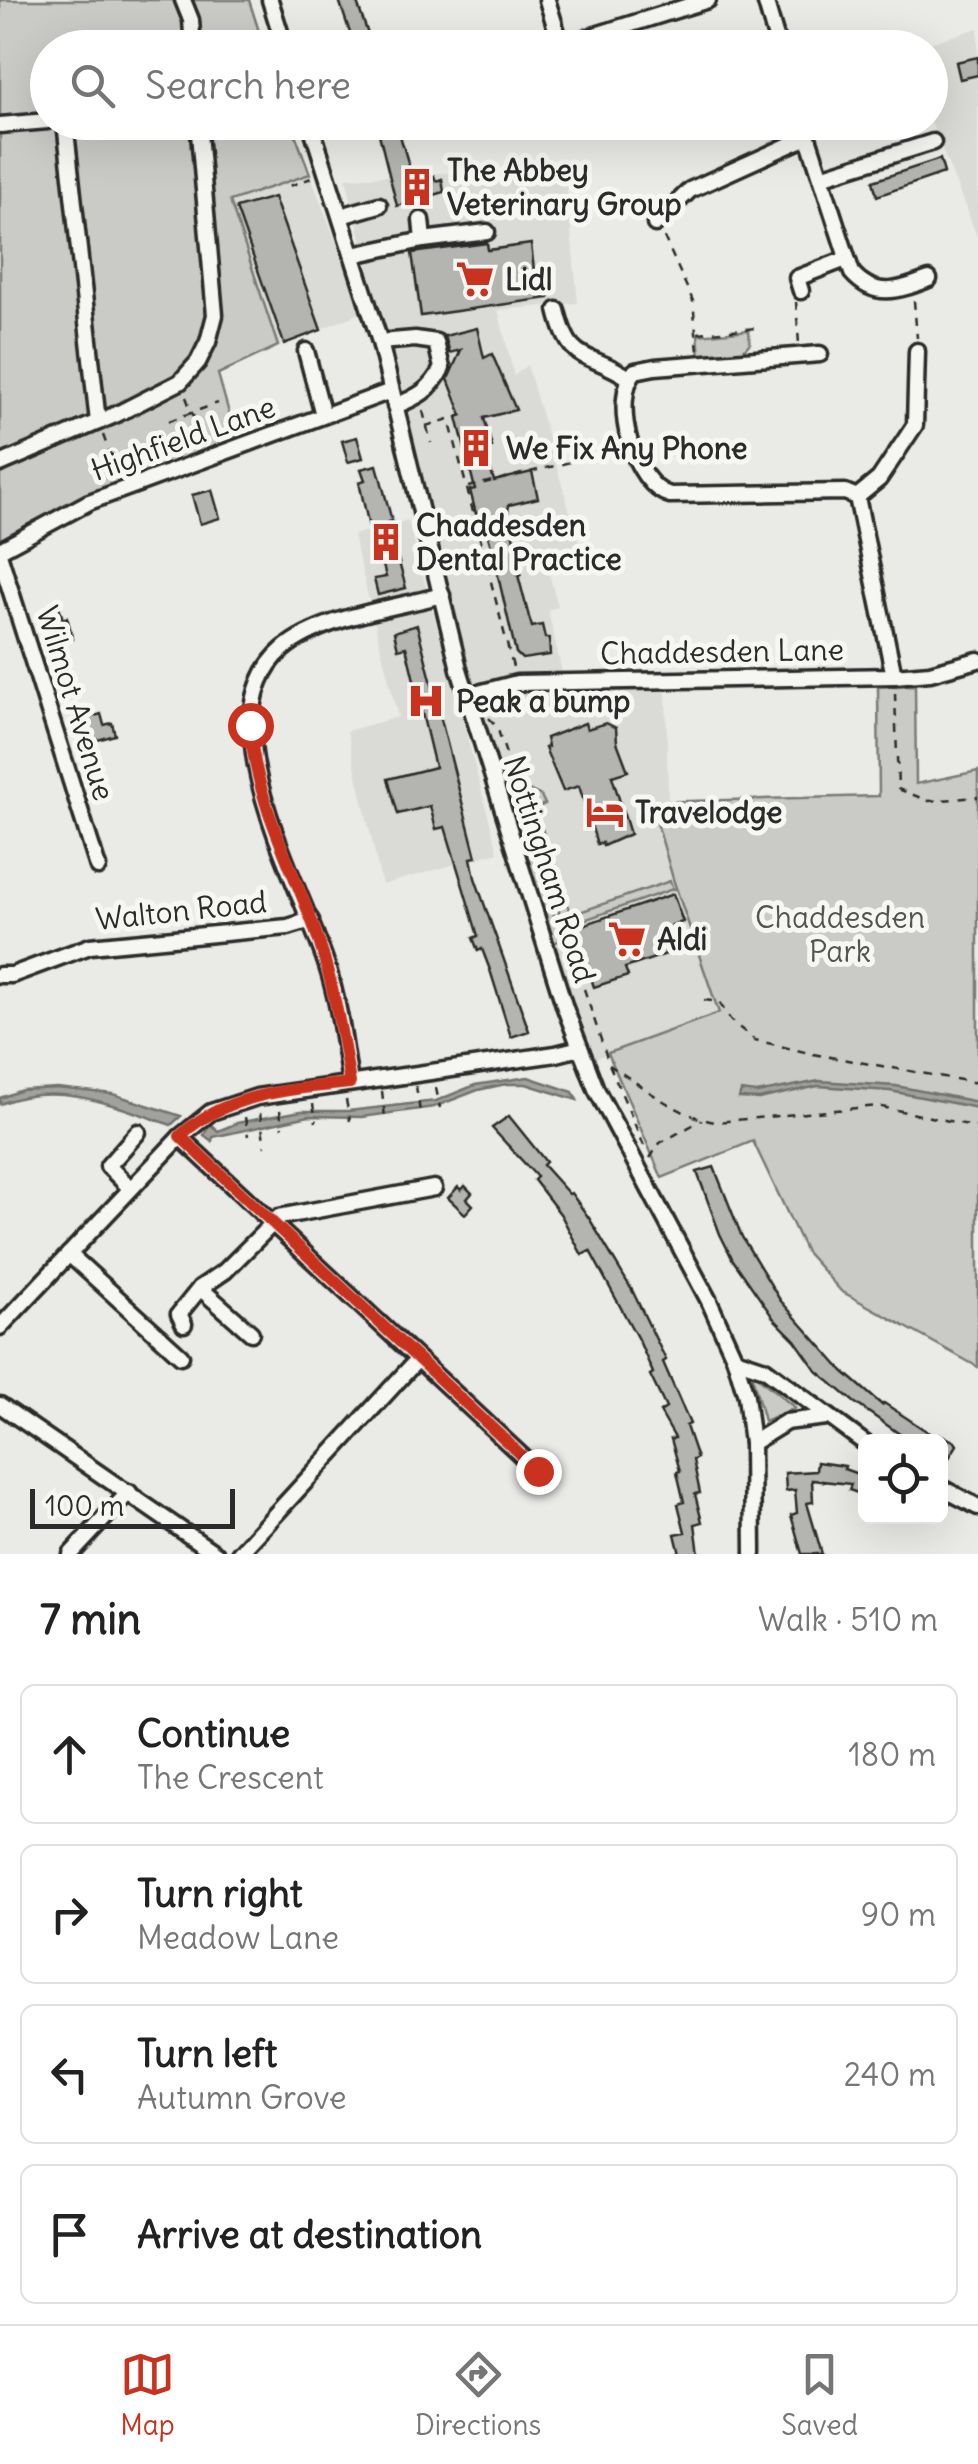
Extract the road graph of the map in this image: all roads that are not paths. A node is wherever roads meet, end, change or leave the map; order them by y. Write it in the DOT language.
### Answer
graph roads {
  1 [pos="183,0"];
  2 [pos="270,0"];
  3 [pos="547,0"];
  4 [pos="708,0"];
  5 [pos="765,0"];
  6 [pos="192,30"];
  7 [pos="279,30"];
  8 [pos="554,30"];
  9 [pos="610,30"];
  10 [pos="774,30"];
  11 [pos="30,122"];
  12 [pos="0,125"];
  13 [pos="67,140"];
  14 [pos="200,140"];
  15 [pos="317,140"];
  16 [pos="786,140"];
  17 [pos="808,140"];
  18 [pos="933,142"];
  19 [pos="821,177"];
  20 [pos="379,206"];
  21 [pos="341,216"];
  22 [pos="421,220"];
  23 [pos="655,224"];
  24 [pos="487,232"];
  25 [pos="423,240"];
  26 [pos="353,255"];
  27 [pos="846,260"];
  28 [pos="930,279"];
  29 [pos="800,292"];
  30 [pos="557,310"];
  31 [pos="380,342"];
  32 [pos="306,351"];
  33 [pos="917,351"];
  34 [pos="820,354"];
  35 [pos="629,378"];
  36 [pos="393,398"];
  37 [pos="323,416"];
  38 [pos="98,422"];
  39 [pos="2,462"];
  40 [pos="857,497"];
  41 [pos="0,553"];
  42 [pos="442,596"];
  43 [pos="978,660"];
  44 [pos="894,676"];
  45 [pos="466,696"];
  46 [pos="98,867"];
  47 [pos="311,920"];
  48 [pos="0,975"];
  49 [pos="580,1048"];
  50 [pos="350,1083"];
  51 [pos="138,1132"];
  52 [pos="180,1136"];
  53 [pos="130,1188"];
  54 [pos="434,1188"];
  55 [pos="271,1224"];
  56 [pos="69,1254"];
  57 [pos="200,1288"];
  58 [pos="184,1324"];
  59 [pos="0,1327"];
  60 [pos="250,1332"];
  61 [pos="181,1356"];
  62 [pos="735,1359"];
  63 [pos="417,1360"];
  64 [pos="0,1406"];
  65 [pos="826,1417"];
  66 [pos="858,1439"];
  67 [pos="752,1443"];
  68 [pos="538,1471"];
  69 [pos="948,1491"];
  70 [pos="129,1492"];
  71 [pos="978,1508"];
  72 [pos="71,1554"];
  73 [pos="216,1554"];
  74 [pos="239,1554"];
  75 [pos="753,1554"];
  1 -- 6 [label="street"];
  2 -- 7 [label="street"];
  3 -- 8 [label="street"];
  4 -- 9 [label="street"];
  5 -- 10 [label="street"];
  11 -- 12 [label="street"];
  13 -- 38 [label="street"];
  14 -- 38 [label="street"];
  15 -- 21 [label="street, Nottingham Road"];
  16 -- 23 [label="street"];
  17 -- 19 [label="street"];
  18 -- 19 [label="street"];
  19 -- 27 [label="street"];
  20 -- 21 [label="street"];
  21 -- 26 [label="street, Nottingham Road"];
  22 -- 25 [label="street"];
  24 -- 25 [label="street"];
  25 -- 26 [label="street"];
  26 -- 31 [label="street, Nottingham Road"];
  27 -- 28 [label="street"];
  27 -- 29 [label="street"];
  30 -- 35 [label="street"];
  31 -- 36 [label="street, Nottingham Road"];
  31 -- 36 [label="street, Highfield Lane"];
  32 -- 37 [label="street"];
  33 -- 40 [label="street"];
  34 -- 35 [label="street"];
  35 -- 40 [label="street"];
  36 -- 37 [label="street, Highfield Lane"];
  36 -- 42 [label="street, Nottingham Road"];
  37 -- 41 [label="street, Highfield Lane"];
  38 -- 39 [label="street"];
  40 -- 44 [label="street"];
  41 -- 46 [label="street, Wilmot Avenue"];
  42 -- 45 [label="street, Nottingham Road"];
  42 -- 47 [label="street"];
  43 -- 44 [label="street, Chaddesden Lane"];
  44 -- 45 [label="street, Chaddesden Lane"];
  45 -- 49 [label="street, Nottingham Road"];
  47 -- 48 [label="street, Walton Road"];
  47 -- 50 [label="street"];
  49 -- 50 [label="street"];
  49 -- 62 [label="street, Nottingham Road"];
  50 -- 52 [label="street"];
  51 -- 53 [label="street"];
  52 -- 53 [label="street"];
  52 -- 55 [label="street"];
  53 -- 56 [label="street"];
  54 -- 55 [label="street"];
  55 -- 57 [label="street"];
  55 -- 63 [label="street"];
  56 -- 59 [label="street"];
  56 -- 61 [label="street"];
  57 -- 58 [label="street"];
  57 -- 60 [label="street"];
  62 -- 65 [label="street"];
  62 -- 67 [label="street, Nottingham Road"];
  63 -- 68 [label="street"];
  63 -- 74 [label="street"];
  64 -- 70 [label="street"];
  65 -- 66 [label="street"];
  65 -- 67 [label="street"];
  67 -- 75 [label="street, Nottingham Road"];
  69 -- 71 [label="street"];
  70 -- 72 [label="street"];
  70 -- 73 [label="street"];
}
